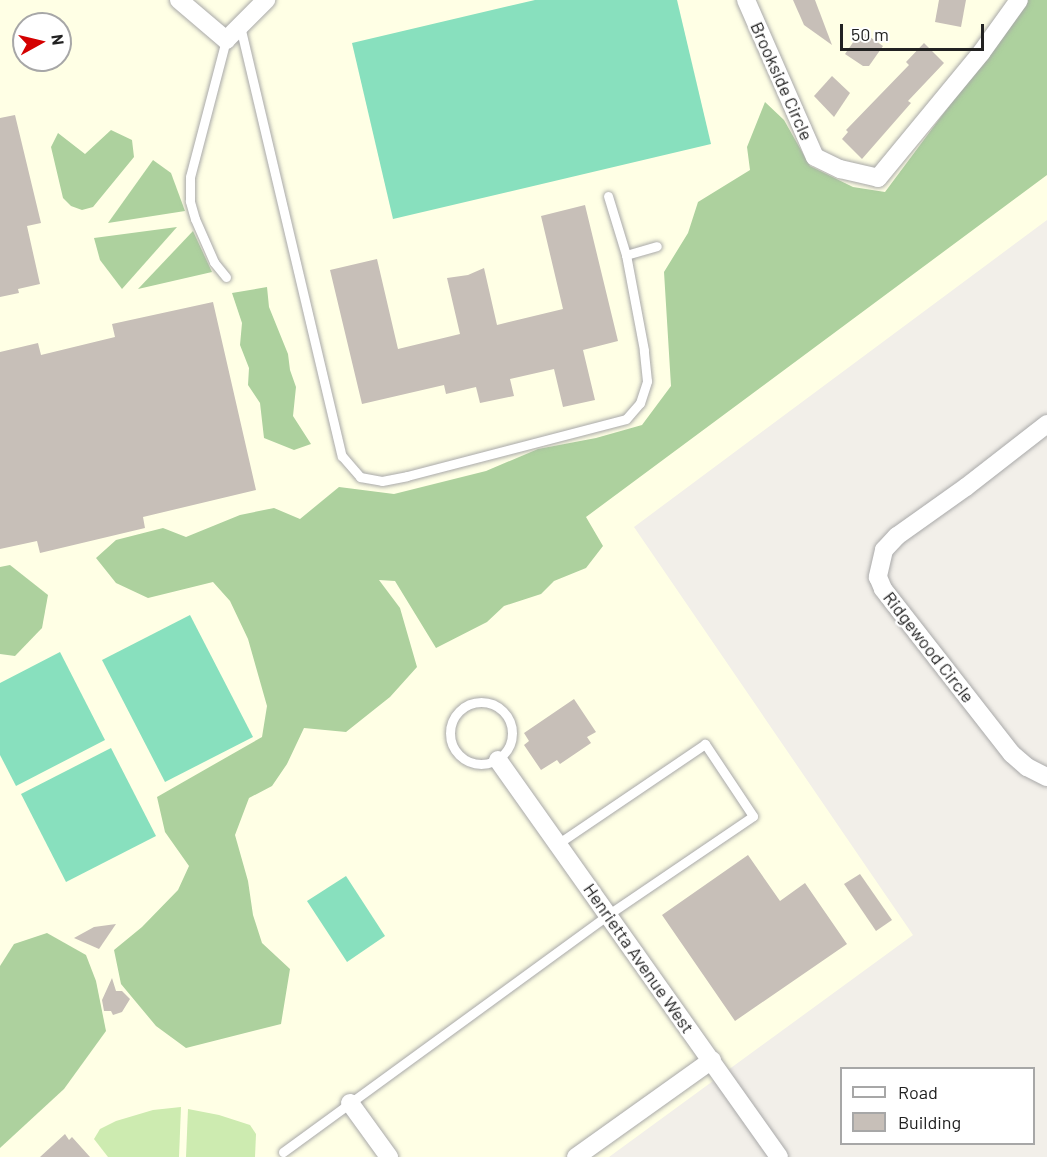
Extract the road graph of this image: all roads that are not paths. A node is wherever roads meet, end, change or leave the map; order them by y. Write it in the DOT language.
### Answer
graph roads {
  1 [pos="179,0"];
  2 [pos="266,0"];
  3 [pos="746,0"];
  4 [pos="1019,0"];
  5 [pos="240,26"];
  6 [pos="226,40"];
  7 [pos="608,196"];
  8 [pos="657,246"];
  9 [pos="626,255"];
  10 [pos="226,277"];
  11 [pos="1047,424"];
  12 [pos="498,760"];
  13 [pos="1047,777"];
  14 [pos="559,843"];
  15 [pos="609,914"];
  16 [pos="711,1060"];
  17 [pos="350,1102"];
  18 [pos="283,1152"];
  19 [pos="389,1157"];
  20 [pos="576,1157"];
  21 [pos="779,1157"];
  1 -- 6 [label="street"];
  2 -- 5 [label="street"];
  3 -- 4 [label="street, Brookside Circle"];
  5 -- 6 [label="street"];
  5 -- 9 [label="lane"];
  6 -- 10 [label="lane"];
  7 -- 9 [label="lane"];
  8 -- 9 [label="lane"];
  11 -- 13 [label="street, Ridgewood Circle"];
  12 -- 12 [label="lane"];
  12 -- 14 [label="street, Henrietta Avenue West"];
  14 -- 15 [label="street, Henrietta Avenue West"];
  14 -- 15 [label="lane"];
  15 -- 16 [label="street, Henrietta Avenue West"];
  15 -- 17 [label="lane"];
  16 -- 20 [label="street"];
  16 -- 21 [label="street, Henrietta Avenue West"];
  17 -- 18 [label="lane"];
  17 -- 19 [label="street"];
}
